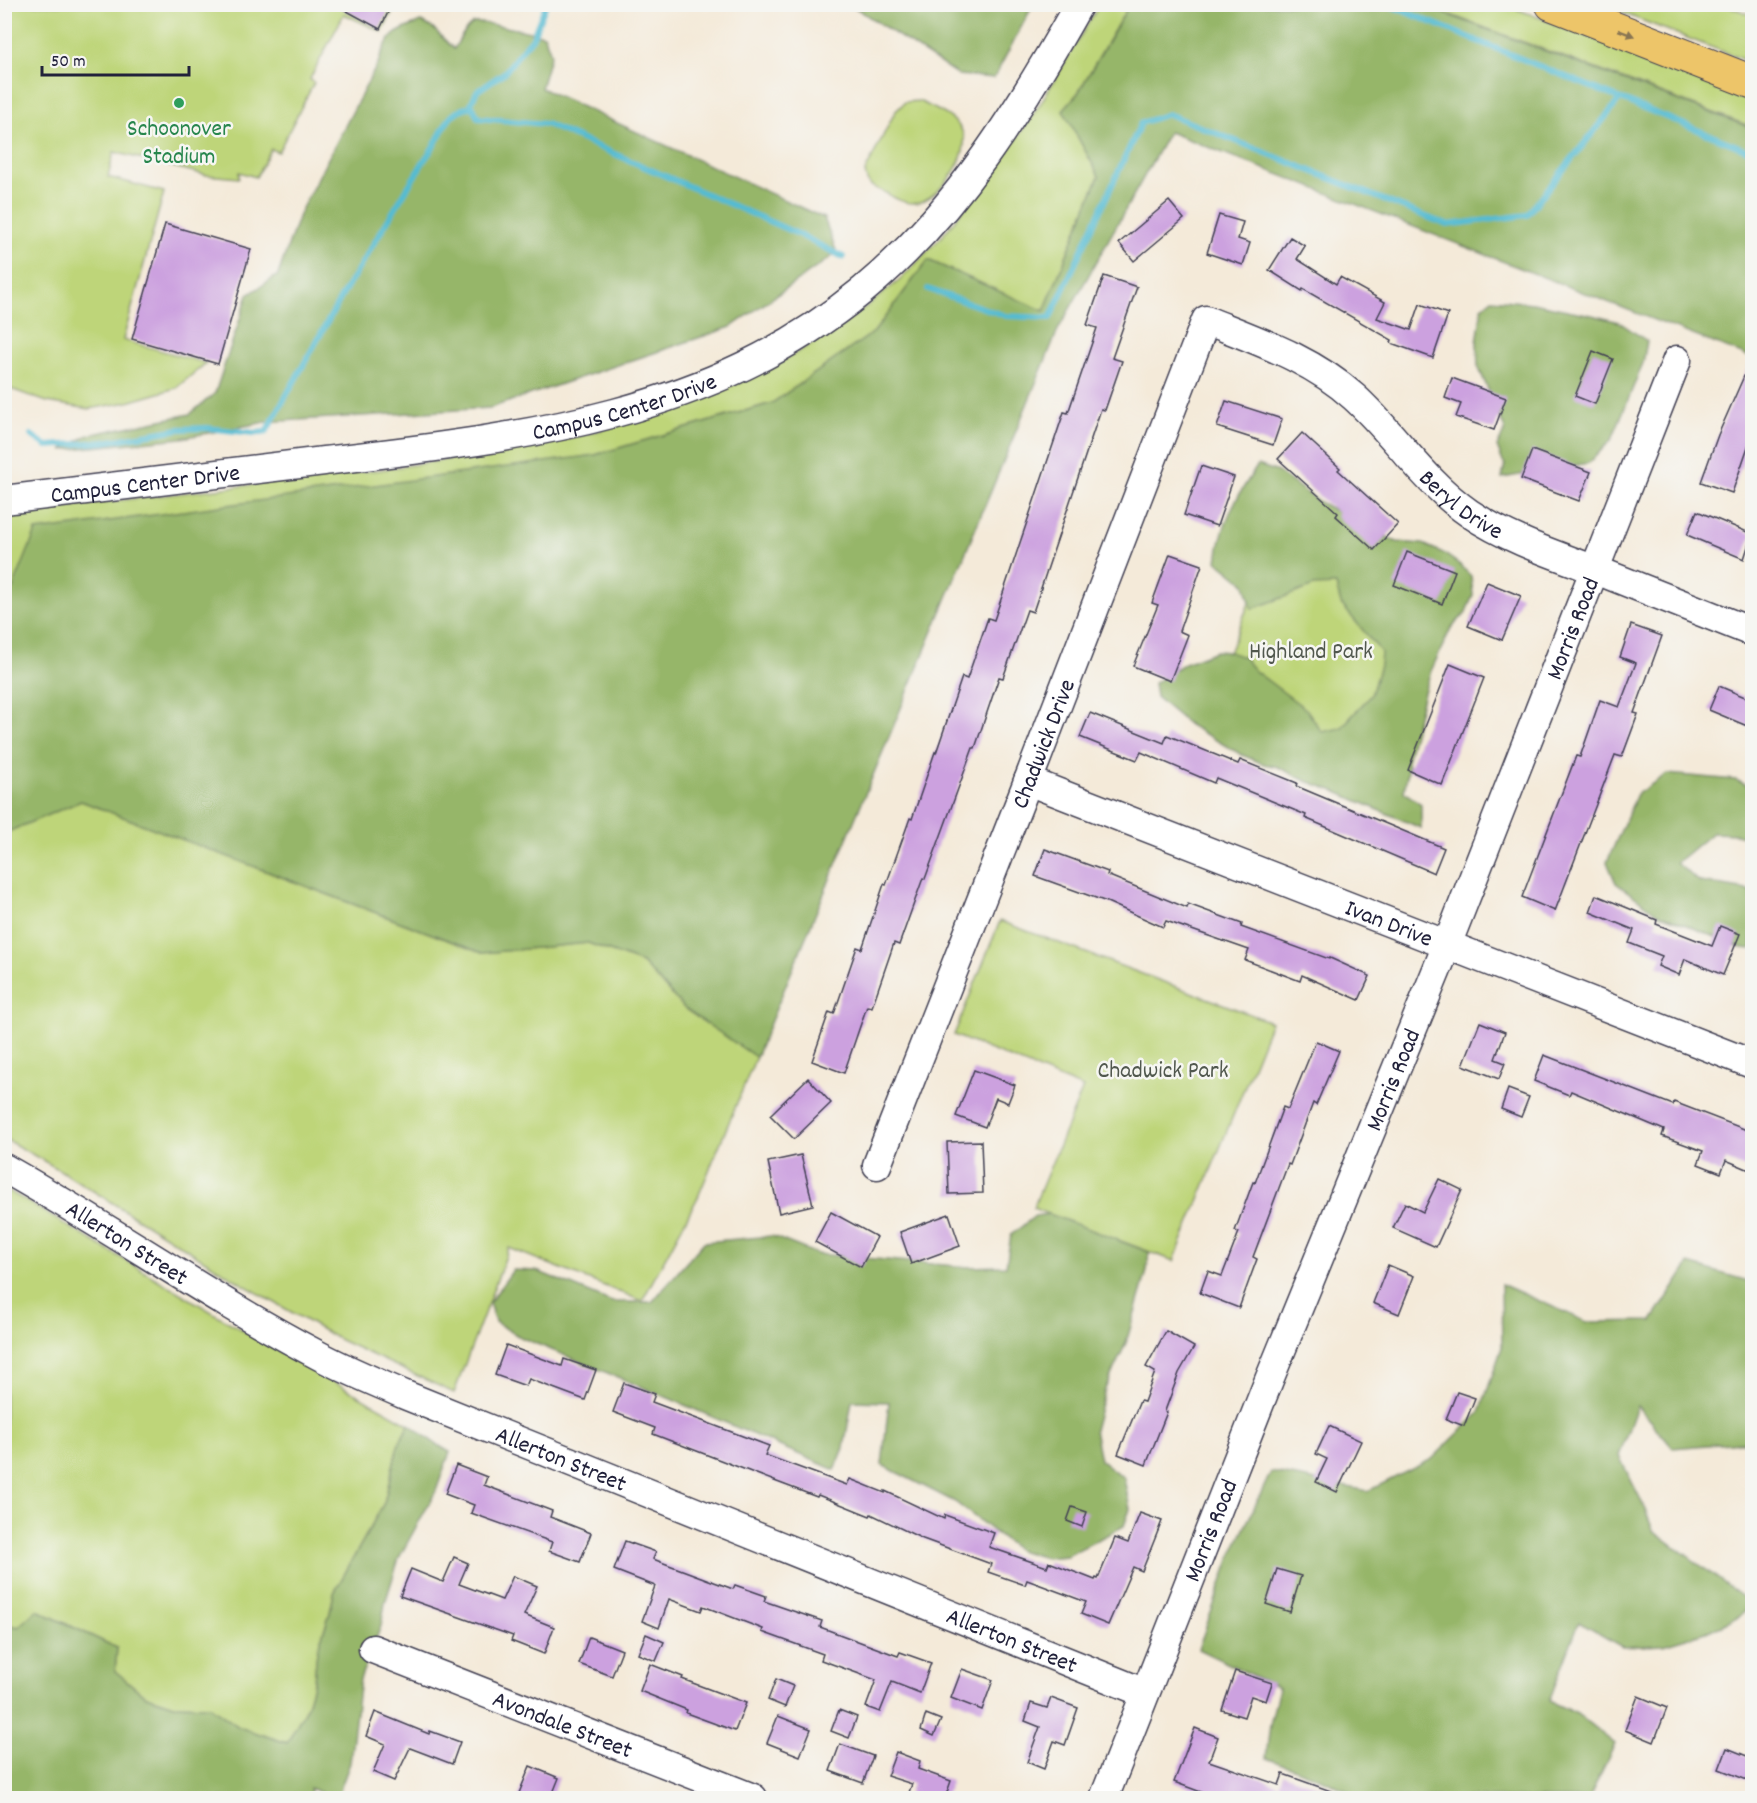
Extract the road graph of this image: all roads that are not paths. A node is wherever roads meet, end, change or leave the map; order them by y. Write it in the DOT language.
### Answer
graph roads {
  1 [pos="1079,4"];
  2 [pos="1552,4"];
  3 [pos="1752,82"];
  4 [pos="1206,320"];
  5 [pos="1677,360"];
  6 [pos="4,500"];
  7 [pos="1594,570"];
  8 [pos="1752,632"];
  9 [pos="1028,781"];
  10 [pos="1447,945"];
  11 [pos="1752,1064"];
  12 [pos="877,1165"];
  13 [pos="4,1168"];
  14 [pos="373,1649"];
  15 [pos="1145,1693"];
  16 [pos="753,1798"];
  17 [pos="1104,1798"];
  1 -- 6 [label="street, Campus Center Drive"];
  2 -- 3 [label="main road, one-way"];
  4 -- 7 [label="street, Beryl Drive"];
  4 -- 9 [label="street, Chadwick Drive"];
  5 -- 7 [label="street, Morris Road"];
  7 -- 8 [label="street, Beryl Drive"];
  7 -- 10 [label="street, Morris Road"];
  9 -- 10 [label="street, Ivan Drive"];
  9 -- 12 [label="street, Chadwick Drive"];
  10 -- 11 [label="street, Ivan Drive"];
  10 -- 15 [label="street, Morris Road"];
  13 -- 15 [label="street, Allerton Street"];
  14 -- 16 [label="street, Avondale Street"];
  15 -- 17 [label="street, Morris Road"];
}
